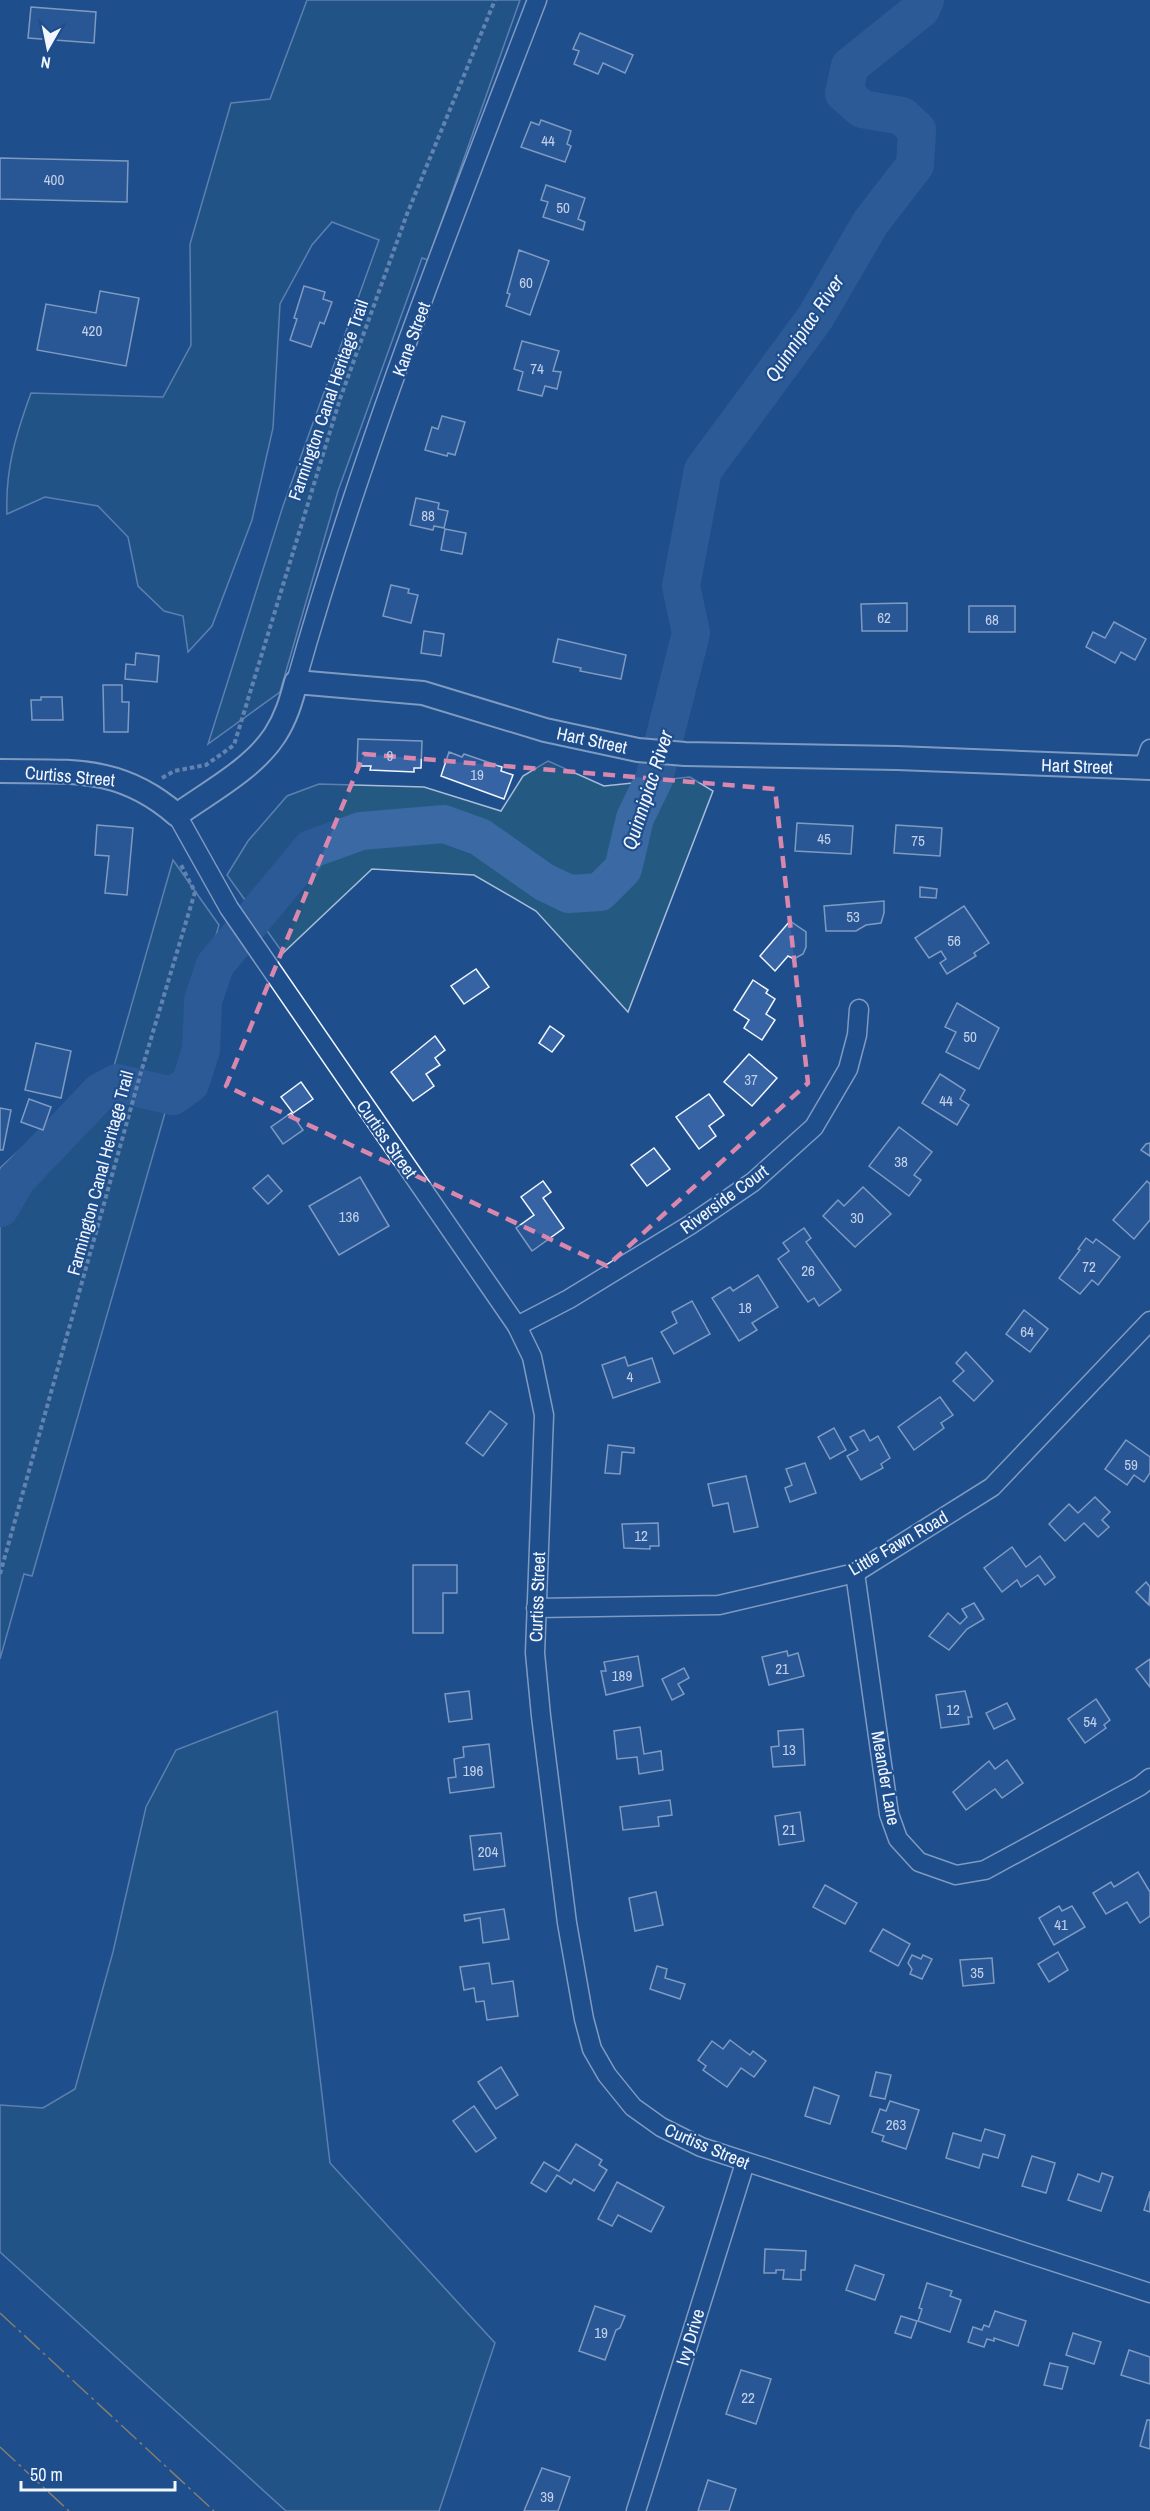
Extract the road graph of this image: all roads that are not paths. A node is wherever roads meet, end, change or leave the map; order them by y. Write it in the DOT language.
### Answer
graph roads {
  1 [pos="537,0"];
  2 [pos="296,682"];
  3 [pos="1148,762"];
  4 [pos="0,771"];
  5 [pos="177,815"];
  6 [pos="859,1009"];
  7 [pos="1150,1321"];
  8 [pos="517,1326"];
  9 [pos="855,1573"];
  10 [pos="536,1608"];
  11 [pos="1150,1778"];
  12 [pos="745,2163"];
  13 [pos="1150,2293"];
  14 [pos="636,2511"];
  1 -- 2 [label="street, Kane Street"];
  2 -- 3 [label="street, Hart Street"];
  2 -- 5 [label="street"];
  4 -- 5 [label="street, Curtiss Street"];
  5 -- 8 [label="street, Curtiss Street"];
  6 -- 8 [label="street, Riverside Court"];
  7 -- 9 [label="street, Little Fawn Road"];
  8 -- 10 [label="street, Curtiss Street"];
  9 -- 10 [label="street, Little Fawn Road"];
  9 -- 11 [label="street, Meander Lane"];
  10 -- 12 [label="street, Curtiss Street"];
  12 -- 13 [label="street, Curtiss Street"];
  12 -- 14 [label="street, Ivy Drive"];
}
